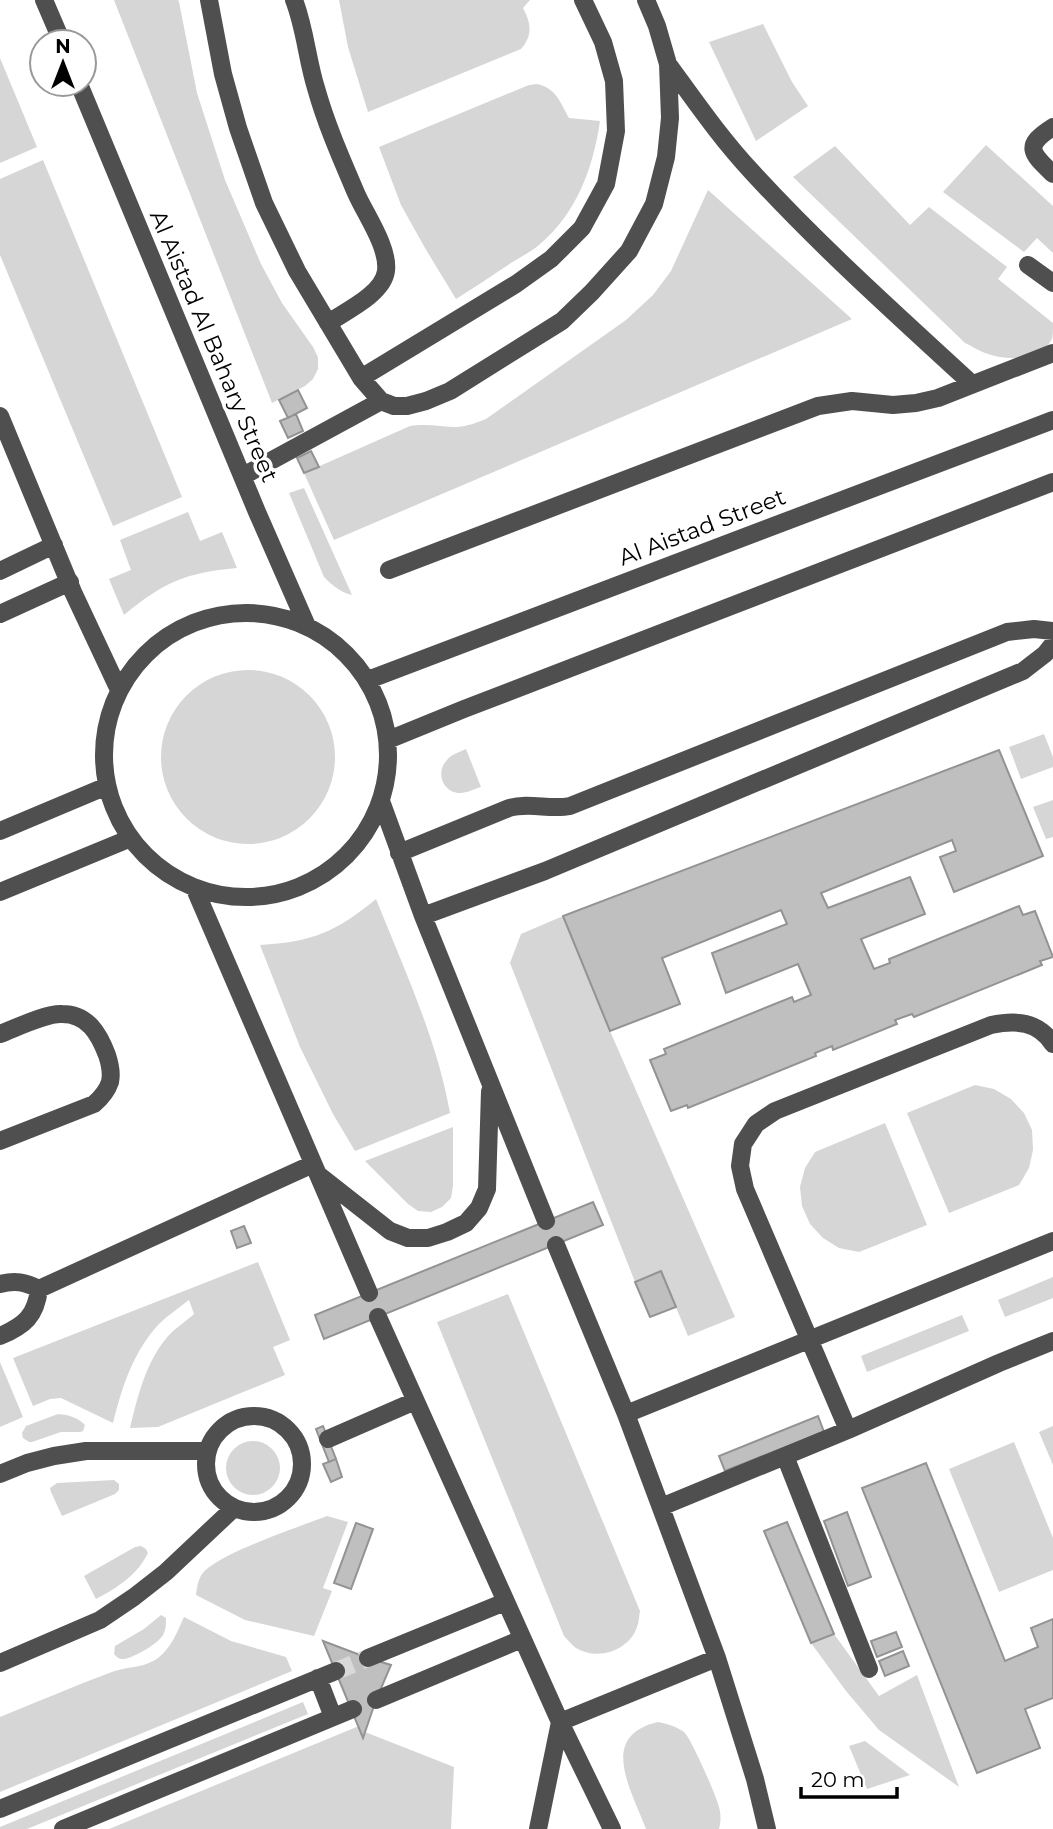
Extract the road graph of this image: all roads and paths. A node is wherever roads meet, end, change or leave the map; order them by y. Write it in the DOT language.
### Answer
graph roads {
  1 [pos="44,0"];
  2 [pos="228,0"];
  3 [pos="294,0"];
  4 [pos="583,0"];
  5 [pos="646,0"];
  6 [pos="209,2"];
  7 [pos="56,28"];
  8 [pos="668,64"];
  9 [pos="85,98"];
  10 [pos="1053,127"];
  11 [pos="1053,174"];
  12 [pos="1028,265"];
  13 [pos="1053,283"];
  14 [pos="328,323"];
  15 [pos="1053,353"];
  16 [pos="361,378"];
  17 [pos="972,384"];
  18 [pos="381,401"];
  19 [pos="0,416"];
  20 [pos="1053,420"];
  21 [pos="243,476"];
  22 [pos="1053,482"];
  23 [pos="54,545"];
  24 [pos="388,570"];
  25 [pos="0,571"];
  26 [pos="70,582"];
  27 [pos="0,614"];
  28 [pos="306,626"];
  29 [pos="1053,631"];
  30 [pos="1053,644"];
  31 [pos="368,680"];
  32 [pos="119,690"];
  33 [pos="388,740"];
  34 [pos="107,786"];
  35 [pos="381,801"];
  36 [pos="0,831"];
  37 [pos="131,838"];
  38 [pos="399,853"];
  39 [pos="194,887"];
  40 [pos="0,892"];
  41 [pos="423,916"];
  42 [pos="0,1034"];
  43 [pos="1053,1044"];
  44 [pos="490,1085"];
  45 [pos="0,1141"];
  46 [pos="315,1169"];
  47 [pos="546,1221"];
  48 [pos="1053,1241"];
  49 [pos="556,1245"];
  50 [pos="0,1284"];
  51 [pos="39,1289"];
  52 [pos="369,1293"];
  53 [pos="378,1317"];
  54 [pos="0,1336"];
  55 [pos="809,1340"];
  56 [pos="1053,1341"];
  57 [pos="415,1401"];
  58 [pos="626,1414"];
  59 [pos="848,1430"];
  60 [pos="300,1449"];
  61 [pos="206,1451"];
  62 [pos="785,1456"];
  63 [pos="0,1474"];
  64 [pos="661,1507"];
  65 [pos="234,1508"];
  66 [pos="505,1602"];
  67 [pos="522,1639"];
  68 [pos="368,1658"];
  69 [pos="717,1658"];
  70 [pos="0,1663"];
  71 [pos="869,1669"];
  72 [pos="336,1671"];
  73 [pos="318,1678"];
  74 [pos="376,1700"];
  75 [pos="353,1709"];
  76 [pos="333,1717"];
  77 [pos="560,1722"];
  78 [pos="0,1809"];
  79 [pos="63,1829"];
  80 [pos="538,1829"];
  81 [pos="612,1829"];
  82 [pos="767,1829"];
  1 -- 7 [label="street"];
  2 -- 6 [label="street"];
  3 -- 14 [label="street"];
  4 -- 16 [label="street"];
  5 -- 8 [label="street"];
  6 -- 14 [label="street"];
  8 -- 17 [label="street"];
  8 -- 18 [label="street"];
  9 -- 21 [label="street, Al Aistad Al Bahary Street"];
  10 -- 11 [label="street"];
  12 -- 13 [label="street"];
  14 -- 16 [label="street"];
  15 -- 17 [label="street"];
  16 -- 18 [label="street"];
  17 -- 24 [label="street"];
  18 -- 21 [label="street"];
  19 -- 23 [label="street"];
  20 -- 31 [label="street, Al Aistad Street"];
  21 -- 28 [label="street, Al Aistad Al Bahary Street"];
  22 -- 33 [label="street"];
  23 -- 25 [label="street"];
  23 -- 26 [label="street"];
  26 -- 27 [label="street"];
  26 -- 32 [label="street"];
  28 -- 31 [label="street"];
  28 -- 32 [label="street"];
  29 -- 38 [label="street"];
  30 -- 41 [label="street"];
  31 -- 33 [label="street"];
  32 -- 34 [label="street"];
  33 -- 35 [label="street"];
  34 -- 36 [label="street"];
  34 -- 37 [label="street"];
  35 -- 38 [label="street"];
  35 -- 39 [label="street"];
  37 -- 39 [label="street"];
  37 -- 40 [label="street"];
  38 -- 41 [label="street"];
  39 -- 46 [label="street"];
  41 -- 44 [label="street"];
  42 -- 45 [label="street"];
  43 -- 55 [label="street"];
  44 -- 46 [label="street"];
  44 -- 47 [label="street"];
  46 -- 51 [label="street"];
  46 -- 52 [label="street"];
  48 -- 55 [label="street"];
  49 -- 58 [label="street"];
  50 -- 51 [label="street"];
  51 -- 54 [label="street"];
  53 -- 57 [label="street"];
  55 -- 58 [label="street"];
  55 -- 59 [label="street"];
  56 -- 59 [label="street"];
  57 -- 60 [label="street"];
  57 -- 66 [label="street"];
  58 -- 64 [label="street"];
  59 -- 62 [label="street"];
  60 -- 61 [label="street"];
  60 -- 65 [label="street"];
  61 -- 63 [label="street"];
  61 -- 65 [label="street"];
  62 -- 64 [label="street"];
  62 -- 71 [label="street"];
  64 -- 69 [label="street"];
  65 -- 70 [label="street"];
  66 -- 67 [label="street"];
  66 -- 68 [label="street"];
  67 -- 74 [label="street"];
  67 -- 77 [label="street"];
  69 -- 77 [label="street"];
  69 -- 82 [label="street"];
  72 -- 73 [label="street"];
  73 -- 76 [label="street"];
  73 -- 78 [label="street"];
  75 -- 76 [label="street"];
  76 -- 79 [label="street"];
  77 -- 80 [label="street"];
  77 -- 81 [label="street"];
}
